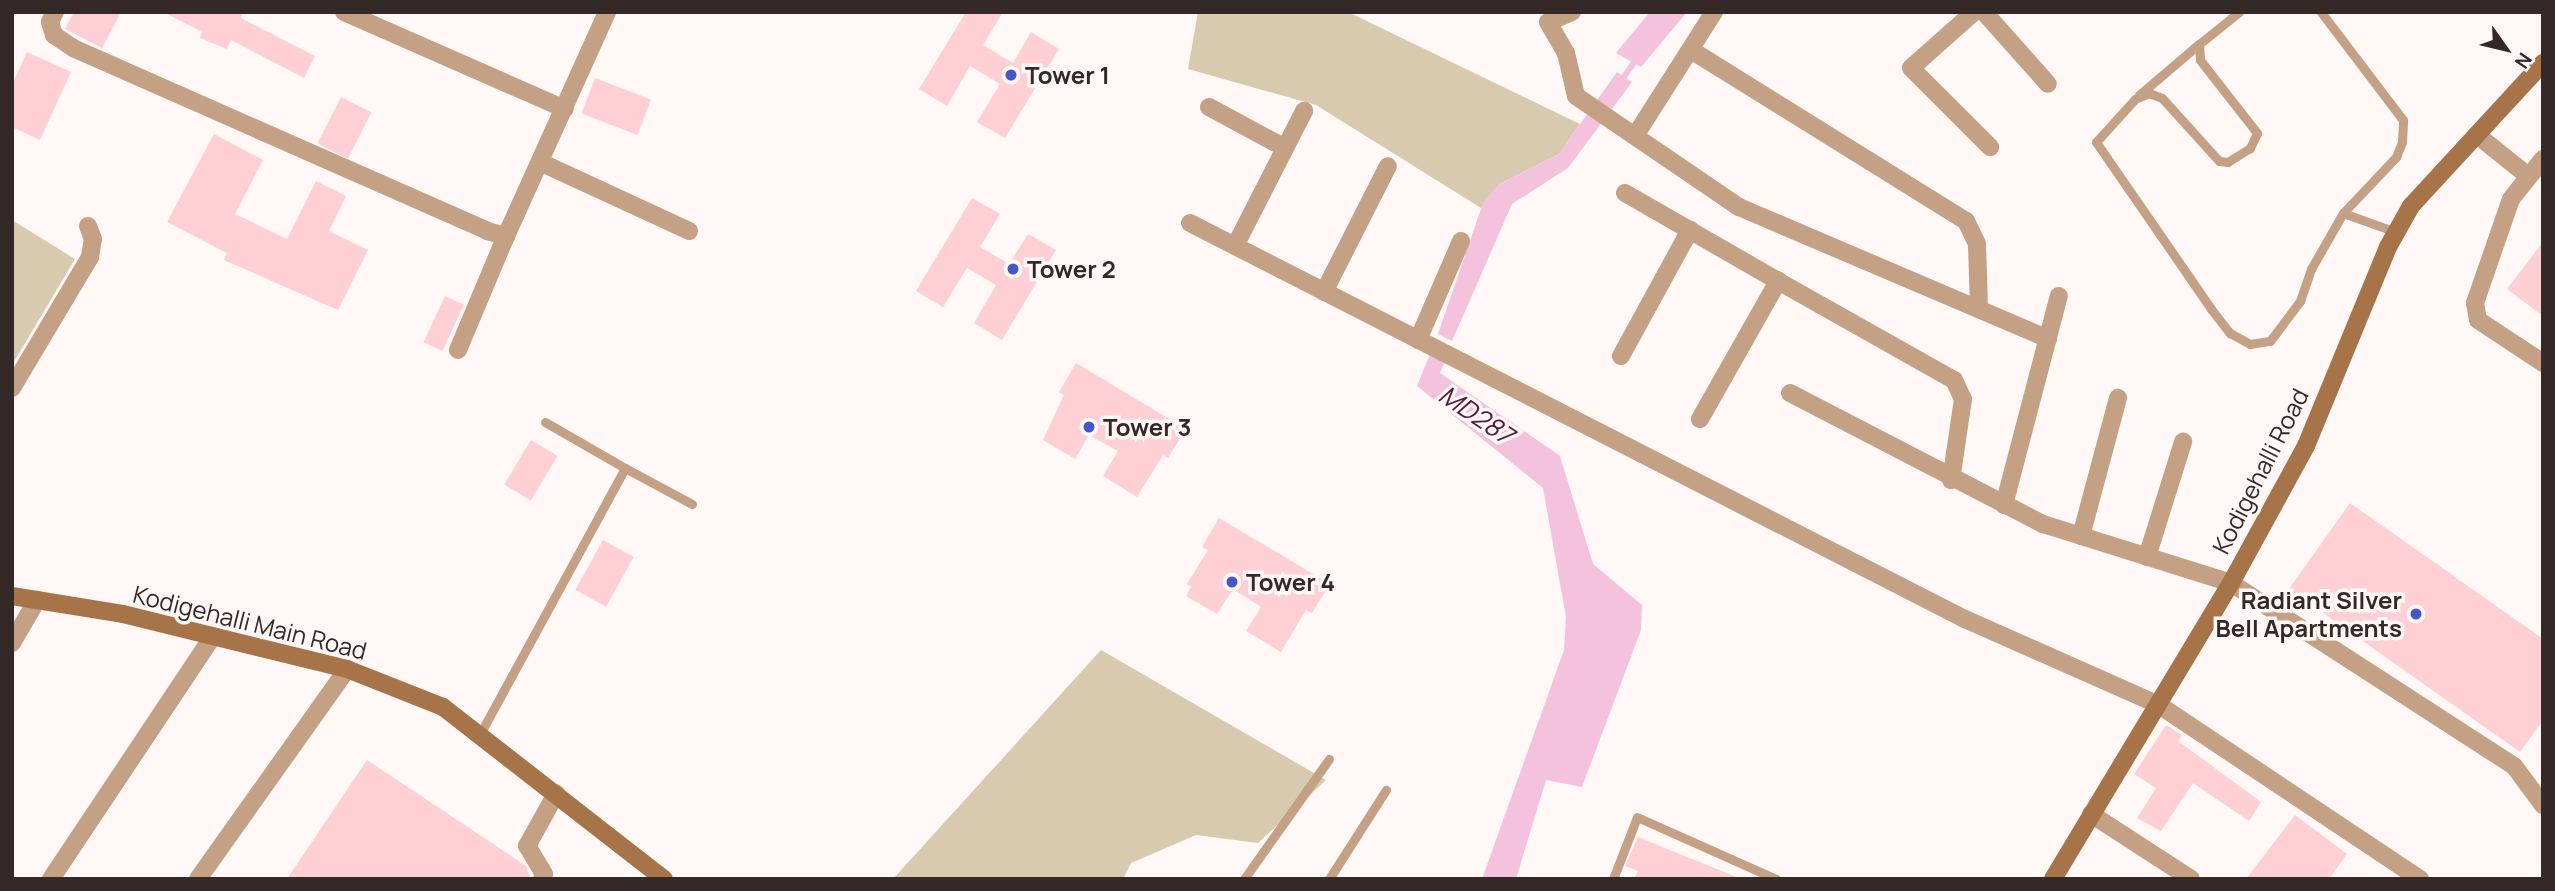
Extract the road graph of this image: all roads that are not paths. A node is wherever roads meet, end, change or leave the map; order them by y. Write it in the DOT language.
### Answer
graph roads {
  1 [pos="55,12"];
  2 [pos="344,12"];
  3 [pos="607,12"];
  4 [pos="1572,12"];
  5 [pos="1714,12"];
  6 [pos="1974,12"];
  7 [pos="1984,12"];
  8 [pos="2239,12"];
  9 [pos="2321,12"];
  10 [pos="2199,44"];
  11 [pos="1691,50"];
  12 [pos="2543,63"];
  13 [pos="2048,84"];
  14 [pos="2135,99"];
  15 [pos="1209,107"];
  16 [pos="565,109"];
  17 [pos="1304,111"];
  18 [pos="1628,131"];
  19 [pos="2477,135"];
  20 [pos="1990,147"];
  21 [pos="1285,148"];
  22 [pos="2543,159"];
  23 [pos="541,163"];
  24 [pos="1388,166"];
  25 [pos="2527,174"];
  26 [pos="1625,193"];
  27 [pos="2343,213"];
  28 [pos="1190,223"];
  29 [pos="88,226"];
  30 [pos="1690,230"];
  31 [pos="689,231"];
  32 [pos="2396,232"];
  33 [pos="506,236"];
  34 [pos="1461,241"];
  35 [pos="1235,246"];
  36 [pos="1778,281"];
  37 [pos="1324,292"];
  38 [pos="2059,296"];
  39 [pos="1979,309"];
  40 [pos="2048,339"];
  41 [pos="1418,340"];
  42 [pos="458,350"];
  43 [pos="1620,356"];
  44 [pos="2543,363"];
  45 [pos="12,388"];
  46 [pos="1790,393"];
  47 [pos="2118,398"];
  48 [pos="1700,419"];
  49 [pos="545,422"];
  50 [pos="2183,442"];
  51 [pos="625,468"];
  52 [pos="1951,480"];
  53 [pos="692,504"];
  54 [pos="2004,505"];
  55 [pos="2081,537"];
  56 [pos="2147,557"];
  57 [pos="2231,583"];
  58 [pos="12,596"];
  59 [pos="37,600"];
  60 [pos="213,636"];
  61 [pos="12,643"];
  62 [pos="347,669"];
  63 [pos="2159,705"];
  64 [pos="480,734"];
  65 [pos="1329,759"];
  66 [pos="1386,790"];
  67 [pos="556,794"];
  68 [pos="2543,805"];
  69 [pos="2091,814"];
  70 [pos="51,879"];
  71 [pos="198,879"];
  72 [pos="542,879"];
  73 [pos="664,879"];
  74 [pos="1244,879"];
  75 [pos="1329,879"];
  76 [pos="1613,879"];
  77 [pos="1776,879"];
  78 [pos="2053,879"];
  79 [pos="2191,879"];
  80 [pos="2420,879"];
  1 -- 33 [label="street"];
  2 -- 16 [label="street"];
  3 -- 16 [label="street"];
  4 -- 18 [label="street"];
  5 -- 11 [label="street"];
  6 -- 20 [label="street"];
  7 -- 13 [label="street"];
  8 -- 10 [label="lane"];
  9 -- 27 [label="lane"];
  10 -- 14 [label="lane"];
  10 -- 14 [label="lane"];
  11 -- 18 [label="street"];
  11 -- 39 [label="street"];
  12 -- 19 [label="street, Kodigehalli Road"];
  14 -- 27 [label="lane"];
  15 -- 21 [label="street"];
  16 -- 23 [label="street"];
  17 -- 21 [label="street"];
  18 -- 39 [label="street"];
  19 -- 25 [label="street"];
  19 -- 32 [label="street, Kodigehalli Road"];
  21 -- 35 [label="street"];
  22 -- 25 [label="street"];
  23 -- 31 [label="street"];
  23 -- 33 [label="street"];
  24 -- 37 [label="street"];
  25 -- 44 [label="street"];
  26 -- 30 [label="street"];
  27 -- 32 [label="lane"];
  28 -- 35 [label="street"];
  29 -- 45 [label="street"];
  30 -- 36 [label="street"];
  30 -- 43 [label="street"];
  32 -- 57 [label="street, Kodigehalli Road"];
  33 -- 42 [label="street"];
  34 -- 41 [label="street"];
  35 -- 37 [label="street"];
  36 -- 48 [label="street"];
  36 -- 52 [label="street"];
  37 -- 41 [label="street"];
  38 -- 40 [label="street"];
  39 -- 40 [label="street"];
  40 -- 54 [label="street"];
  41 -- 63 [label="street"];
  46 -- 52 [label="street"];
  47 -- 55 [label="street"];
  49 -- 51 [label="lane"];
  50 -- 56 [label="street"];
  51 -- 53 [label="lane"];
  51 -- 64 [label="lane"];
  52 -- 54 [label="street"];
  54 -- 55 [label="street"];
  55 -- 56 [label="street"];
  56 -- 57 [label="street"];
  57 -- 63 [label="street, Kodigehalli Road"];
  57 -- 68 [label="street"];
  58 -- 59 [label="street, Kodigehalli Main Road"];
  59 -- 60 [label="street, Kodigehalli Main Road"];
  59 -- 61 [label="street"];
  60 -- 62 [label="street, Kodigehalli Main Road"];
  60 -- 70 [label="street"];
  62 -- 64 [label="street, Kodigehalli Main Road"];
  62 -- 71 [label="street"];
  63 -- 69 [label="street, Kodigehalli Road"];
  63 -- 80 [label="street"];
  64 -- 67 [label="street, Kodigehalli Main Road"];
  65 -- 74 [label="lane"];
  66 -- 75 [label="lane"];
  67 -- 72 [label="street"];
  67 -- 73 [label="street, Kodigehalli Main Road"];
  69 -- 78 [label="street, Kodigehalli Road"];
  69 -- 79 [label="street"];
  76 -- 77 [label="lane"];
}
